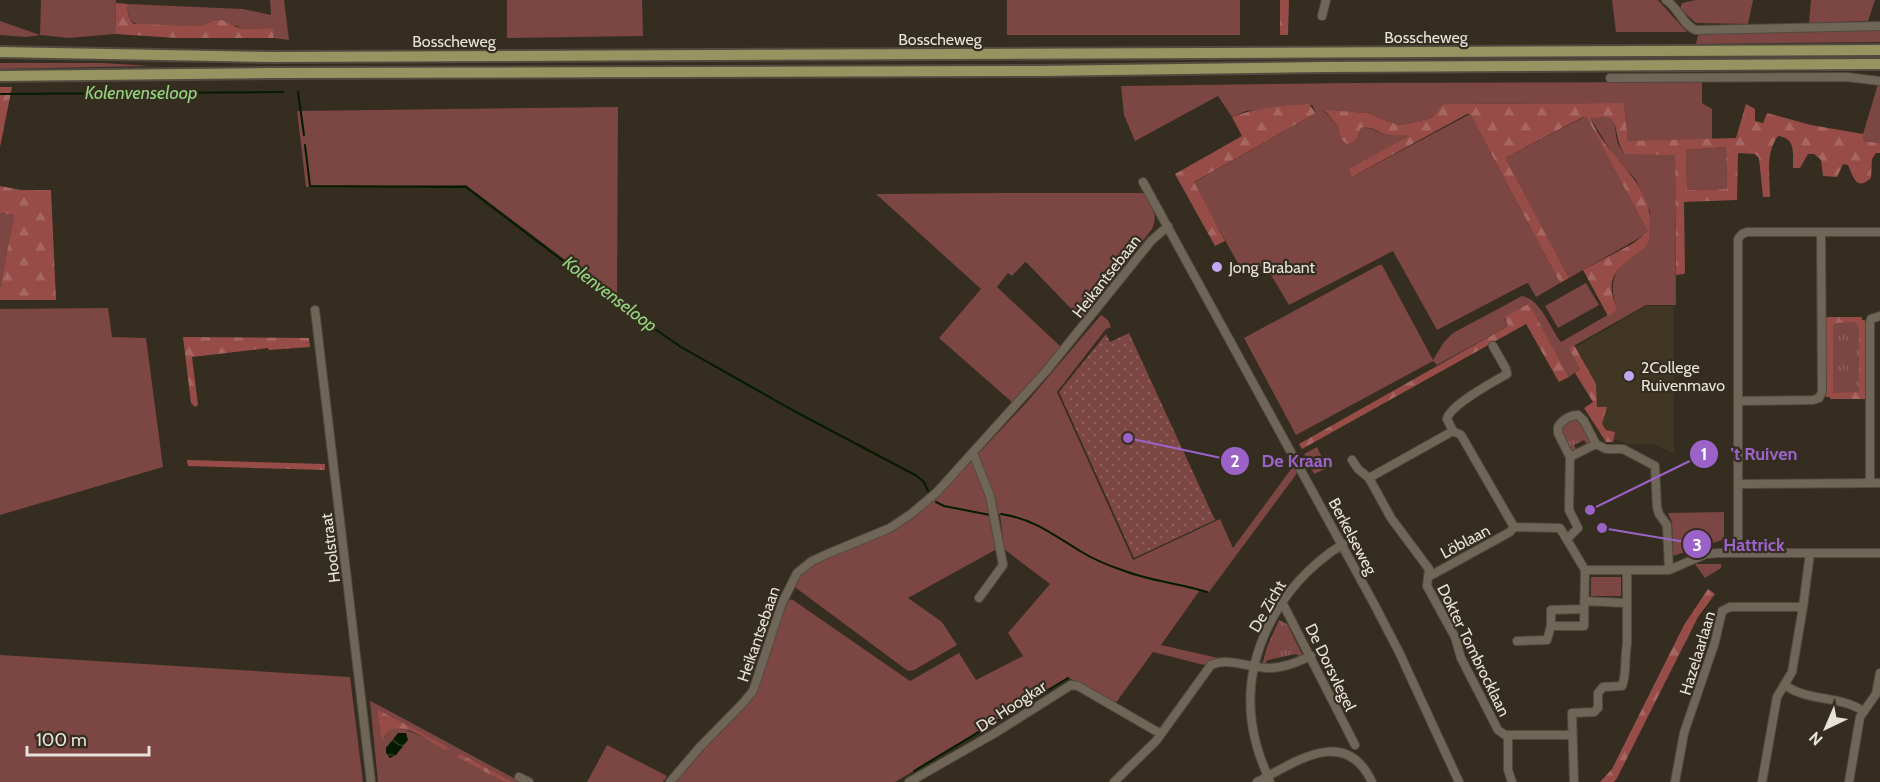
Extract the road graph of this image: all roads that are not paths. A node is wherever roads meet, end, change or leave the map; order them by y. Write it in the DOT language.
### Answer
graph roads {
  1 [pos="1326,0"];
  2 [pos="1669,2"];
  3 [pos="1322,16"];
  4 [pos="1880,26"];
  5 [pos="1880,50"];
  6 [pos="0,52"];
  7 [pos="1880,64"];
  8 [pos="0,76"];
  9 [pos="1610,78"];
  10 [pos="1880,81"];
  11 [pos="1143,182"];
  12 [pos="1168,226"];
  13 [pos="1821,232"];
  14 [pos="1880,232"];
  15 [pos="315,310"];
  16 [pos="1876,317"];
  17 [pos="1493,346"];
  18 [pos="1738,401"];
  19 [pos="1454,431"];
  20 [pos="1596,444"];
  21 [pos="973,453"];
  22 [pos="1570,457"];
  23 [pos="1352,460"];
  24 [pos="1369,478"];
  25 [pos="1870,483"];
  26 [pos="1880,483"];
  27 [pos="1738,484"];
  28 [pos="1514,527"];
  29 [pos="1567,539"];
  30 [pos="1343,544"];
  31 [pos="1880,552"];
  32 [pos="1738,553"];
  33 [pos="1810,553"];
  34 [pos="1585,570"];
  35 [pos="1669,570"];
  36 [pos="1628,571"];
  37 [pos="1428,576"];
  38 [pos="979,597"];
  39 [pos="1282,602"];
  40 [pos="1627,603"];
  41 [pos="1584,605"];
  42 [pos="1803,607"];
  43 [pos="1551,627"];
  44 [pos="1517,641"];
  45 [pos="1311,656"];
  46 [pos="1255,666"];
  47 [pos="1880,673"];
  48 [pos="1785,685"];
  49 [pos="1863,711"];
  50 [pos="1161,734"];
  51 [pos="1508,735"];
  52 [pos="1572,735"];
  53 [pos="1354,745"];
  54 [pos="519,777"];
  55 [pos="920,779"];
  56 [pos="1269,779"];
  57 [pos="371,782"];
  58 [pos="529,782"];
  59 [pos="670,782"];
  60 [pos="909,782"];
  61 [pos="1114,782"];
  62 [pos="1257,782"];
  63 [pos="1372,782"];
  64 [pos="1459,782"];
  65 [pos="1512,782"];
  66 [pos="1574,782"];
  67 [pos="1675,782"];
  68 [pos="1762,782"];
  69 [pos="1849,782"];
  1 -- 3 [label="street"];
  2 -- 4 [label="street"];
  5 -- 6 [label="main road, Bosscheweg"];
  7 -- 8 [label="main road, Bosscheweg"];
  9 -- 10 [label="street"];
  11 -- 12 [label="street, Berkelseweg"];
  12 -- 21 [label="street, Heikantsebaan"];
  12 -- 30 [label="street, Berkelseweg"];
  13 -- 14 [label="street"];
  13 -- 18 [label="street"];
  13 -- 18 [label="street"];
  15 -- 57 [label="street, Hoolstraat"];
  16 -- 25 [label="street"];
  17 -- 19 [label="street"];
  18 -- 27 [label="street"];
  19 -- 24 [label="street"];
  19 -- 28 [label="street, Löblaan"];
  20 -- 22 [label="street"];
  20 -- 22 [label="street"];
  20 -- 35 [label="street"];
  21 -- 38 [label="street"];
  21 -- 59 [label="street, Heikantsebaan"];
  22 -- 29 [label="street"];
  23 -- 24 [label="street, Löblaan"];
  24 -- 37 [label="street, Löblaan"];
  25 -- 26 [label="street"];
  25 -- 27 [label="street"];
  27 -- 32 [label="street"];
  28 -- 29 [label="street"];
  28 -- 37 [label="street, Löblaan"];
  29 -- 34 [label="street"];
  30 -- 39 [label="street, De Zicht"];
  30 -- 64 [label="street, Berkelseweg"];
  31 -- 33 [label="street"];
  32 -- 33 [label="street"];
  32 -- 35 [label="street"];
  33 -- 42 [label="street"];
  34 -- 36 [label="street"];
  34 -- 41 [label="street"];
  35 -- 36 [label="street"];
  36 -- 40 [label="street"];
  37 -- 51 [label="street, Dokter Tombrocklaan"];
  39 -- 45 [label="street, De Dorsvlegel"];
  39 -- 46 [label="street, De Zicht"];
  40 -- 41 [label="street"];
  40 -- 52 [label="street"];
  41 -- 43 [label="street"];
  41 -- 43 [label="street"];
  42 -- 48 [label="street"];
  42 -- 67 [label="street, Hazelaarlaan"];
  43 -- 44 [label="street"];
  45 -- 46 [label="street"];
  45 -- 53 [label="street, De Dorsvlegel"];
  46 -- 50 [label="street"];
  46 -- 56 [label="street, De Zicht"];
  47 -- 49 [label="street"];
  48 -- 49 [label="street"];
  48 -- 68 [label="street"];
  49 -- 69 [label="street"];
  50 -- 55 [label="street, De Hoogkar"];
  50 -- 61 [label="street"];
  51 -- 52 [label="street, Dokter Tombrocklaan"];
  51 -- 65 [label="street"];
  52 -- 66 [label="street"];
  54 -- 58 [label="street"];
  55 -- 60 [label="street, De Hoogkar"];
  56 -- 62 [label="street"];
  56 -- 63 [label="street"];
}
